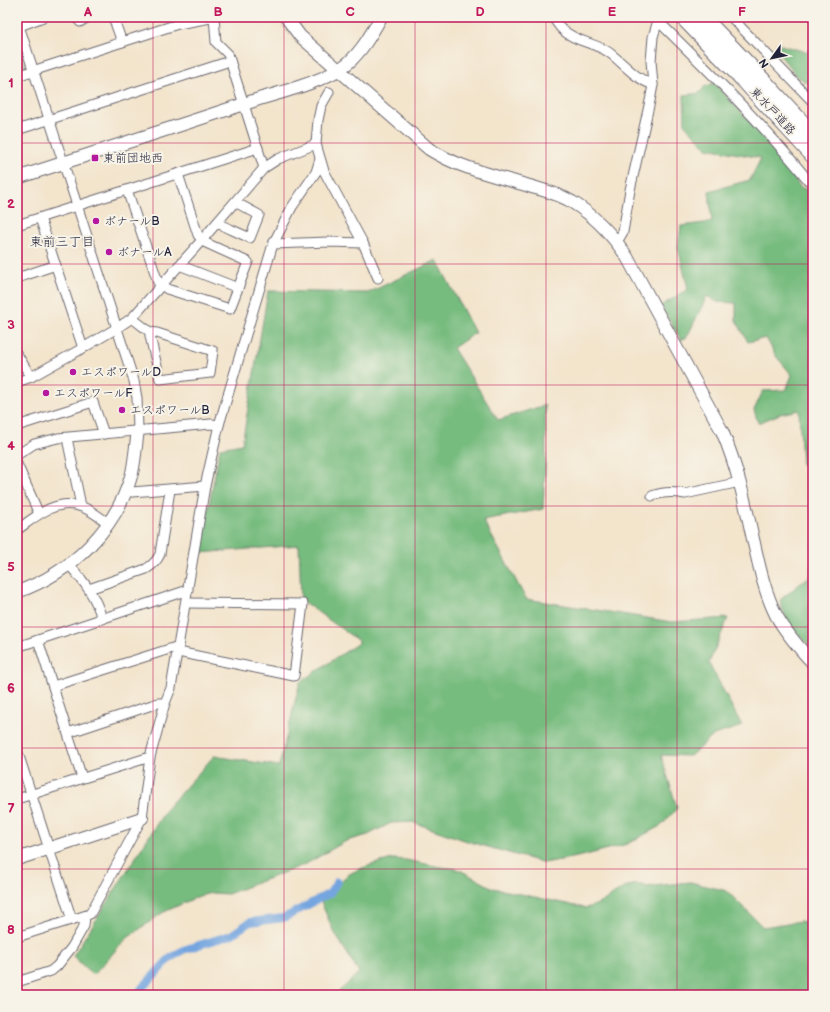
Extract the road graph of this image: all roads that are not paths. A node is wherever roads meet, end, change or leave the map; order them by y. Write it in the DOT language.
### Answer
graph roads {
  1 [pos="43,17"];
  2 [pos="77,17"];
  3 [pos="88,17"];
  4 [pos="113,17"];
  5 [pos="214,17"];
  6 [pos="286,17"];
  7 [pos="381,17"];
  8 [pos="553,17"];
  9 [pos="683,17"];
  10 [pos="702,17"];
  11 [pos="731,17"];
  12 [pos="657,18"];
  13 [pos="18,27"];
  14 [pos="122,42"];
  15 [pos="230,61"];
  16 [pos="33,70"];
  17 [pos="338,70"];
  18 [pos="17,76"];
  19 [pos="653,85"];
  20 [pos="329,92"];
  21 [pos="813,102"];
  22 [pos="244,104"];
  23 [pos="49,120"];
  24 [pos="17,130"];
  25 [pos="813,135"];
  26 [pos="316,144"];
  27 [pos="258,148"];
  28 [pos="813,155"];
  29 [pos="320,159"];
  30 [pos="64,163"];
  31 [pos="264,168"];
  32 [pos="178,174"];
  33 [pos="17,178"];
  34 [pos="813,181"];
  35 [pos="127,190"];
  36 [pos="235,202"];
  37 [pos="78,206"];
  38 [pos="40,218"];
  39 [pos="217,223"];
  40 [pos="17,225"];
  41 [pos="202,240"];
  42 [pos="617,242"];
  43 [pos="363,243"];
  44 [pos="273,244"];
  45 [pos="56,265"];
  46 [pos="180,265"];
  47 [pos="17,278"];
  48 [pos="378,278"];
  49 [pos="162,285"];
  50 [pos="238,288"];
  51 [pos="132,318"];
  52 [pos="117,328"];
  53 [pos="150,332"];
  54 [pos="83,348"];
  55 [pos="17,354"];
  56 [pos="31,377"];
  57 [pos="17,382"];
  58 [pos="220,425"];
  59 [pos="17,426"];
  60 [pos="138,430"];
  61 [pos="104,434"];
  62 [pos="67,438"];
  63 [pos="17,455"];
  64 [pos="17,464"];
  65 [pos="740,482"];
  66 [pos="205,486"];
  67 [pos="126,490"];
  68 [pos="170,490"];
  69 [pos="652,496"];
  70 [pos="79,506"];
  71 [pos="39,514"];
  72 [pos="108,523"];
  73 [pos="17,530"];
  74 [pos="69,565"];
  75 [pos="89,589"];
  76 [pos="188,590"];
  77 [pos="17,592"];
  78 [pos="186,603"];
  79 [pos="102,619"];
  80 [pos="38,640"];
  81 [pos="17,647"];
  82 [pos="178,649"];
  83 [pos="813,663"];
  84 [pos="53,686"];
  85 [pos="165,704"];
  86 [pos="68,733"];
  87 [pos="17,750"];
  88 [pos="150,757"];
  89 [pos="82,778"];
  90 [pos="32,795"];
  91 [pos="17,799"];
  92 [pos="142,818"];
  93 [pos="49,849"];
  94 [pos="17,859"];
  95 [pos="85,916"];
  96 [pos="72,920"];
  97 [pos="17,937"];
  98 [pos="17,982"];
  1 -- 13 [label="street"];
  2 -- 3 [label="street"];
  4 -- 14 [label="street"];
  5 -- 14 [label="street"];
  5 -- 15 [label="street"];
  6 -- 17 [label="street"];
  7 -- 17 [label="street"];
  8 -- 19 [label="street"];
  9 -- 28 [label="highway, 東水戸道路"];
  10 -- 25 [label="highway, 東水戸道路"];
  11 -- 21 [label="street"];
  12 -- 19 [label="street"];
  12 -- 34 [label="street"];
  13 -- 16 [label="street"];
  14 -- 16 [label="street"];
  15 -- 22 [label="street"];
  15 -- 23 [label="street"];
  16 -- 18 [label="street"];
  16 -- 23 [label="street"];
  17 -- 22 [label="street"];
  17 -- 42 [label="street"];
  19 -- 42 [label="street"];
  20 -- 26 [label="street"];
  22 -- 27 [label="street"];
  22 -- 30 [label="street"];
  23 -- 24 [label="street"];
  23 -- 30 [label="street"];
  26 -- 29 [label="street"];
  26 -- 31 [label="street"];
  27 -- 31 [label="street"];
  27 -- 32 [label="street"];
  29 -- 43 [label="street"];
  29 -- 44 [label="street"];
  30 -- 33 [label="street"];
  30 -- 37 [label="street"];
  31 -- 36 [label="street"];
  32 -- 35 [label="street"];
  32 -- 41 [label="street"];
  35 -- 37 [label="street"];
  35 -- 49 [label="street"];
  36 -- 39 [label="street"];
  36 -- 39 [label="street"];
  37 -- 38 [label="street"];
  37 -- 52 [label="street"];
  38 -- 40 [label="street"];
  38 -- 45 [label="street"];
  39 -- 41 [label="street"];
  41 -- 46 [label="street"];
  41 -- 50 [label="street"];
  42 -- 65 [label="street"];
  43 -- 44 [label="street"];
  43 -- 48 [label="street"];
  44 -- 58 [label="street"];
  45 -- 47 [label="street"];
  45 -- 54 [label="street"];
  46 -- 49 [label="street"];
  46 -- 50 [label="street"];
  49 -- 50 [label="street"];
  49 -- 51 [label="street"];
  51 -- 52 [label="street"];
  51 -- 53 [label="street"];
  52 -- 54 [label="street"];
  52 -- 60 [label="street"];
  53 -- 53 [label="street"];
  54 -- 56 [label="street"];
  55 -- 56 [label="street"];
  56 -- 57 [label="street"];
  58 -- 60 [label="street"];
  58 -- 66 [label="street"];
  59 -- 61 [label="street"];
  60 -- 61 [label="street"];
  60 -- 67 [label="street"];
  61 -- 62 [label="street"];
  62 -- 63 [label="street"];
  62 -- 70 [label="street"];
  64 -- 71 [label="street"];
  65 -- 69 [label="street"];
  65 -- 83 [label="street"];
  66 -- 68 [label="street"];
  66 -- 76 [label="street"];
  67 -- 68 [label="street"];
  67 -- 72 [label="street"];
  68 -- 75 [label="street"];
  70 -- 71 [label="street"];
  70 -- 72 [label="street"];
  71 -- 73 [label="street"];
  72 -- 74 [label="street"];
  74 -- 75 [label="street"];
  74 -- 77 [label="street"];
  75 -- 79 [label="street"];
  76 -- 78 [label="street"];
  76 -- 79 [label="street"];
  78 -- 82 [label="street"];
  78 -- 82 [label="street"];
  79 -- 80 [label="street"];
  80 -- 81 [label="street"];
  80 -- 84 [label="street"];
  82 -- 84 [label="street"];
  82 -- 85 [label="street"];
  84 -- 86 [label="street"];
  85 -- 86 [label="street"];
  85 -- 88 [label="street"];
  86 -- 89 [label="street"];
  87 -- 90 [label="street"];
  88 -- 89 [label="street"];
  88 -- 92 [label="street"];
  89 -- 90 [label="street"];
  90 -- 91 [label="street"];
  90 -- 93 [label="street"];
  92 -- 93 [label="street"];
  92 -- 95 [label="street"];
  93 -- 94 [label="street"];
  93 -- 96 [label="street"];
  95 -- 96 [label="street"];
  95 -- 98 [label="street"];
  96 -- 97 [label="street"];
}
